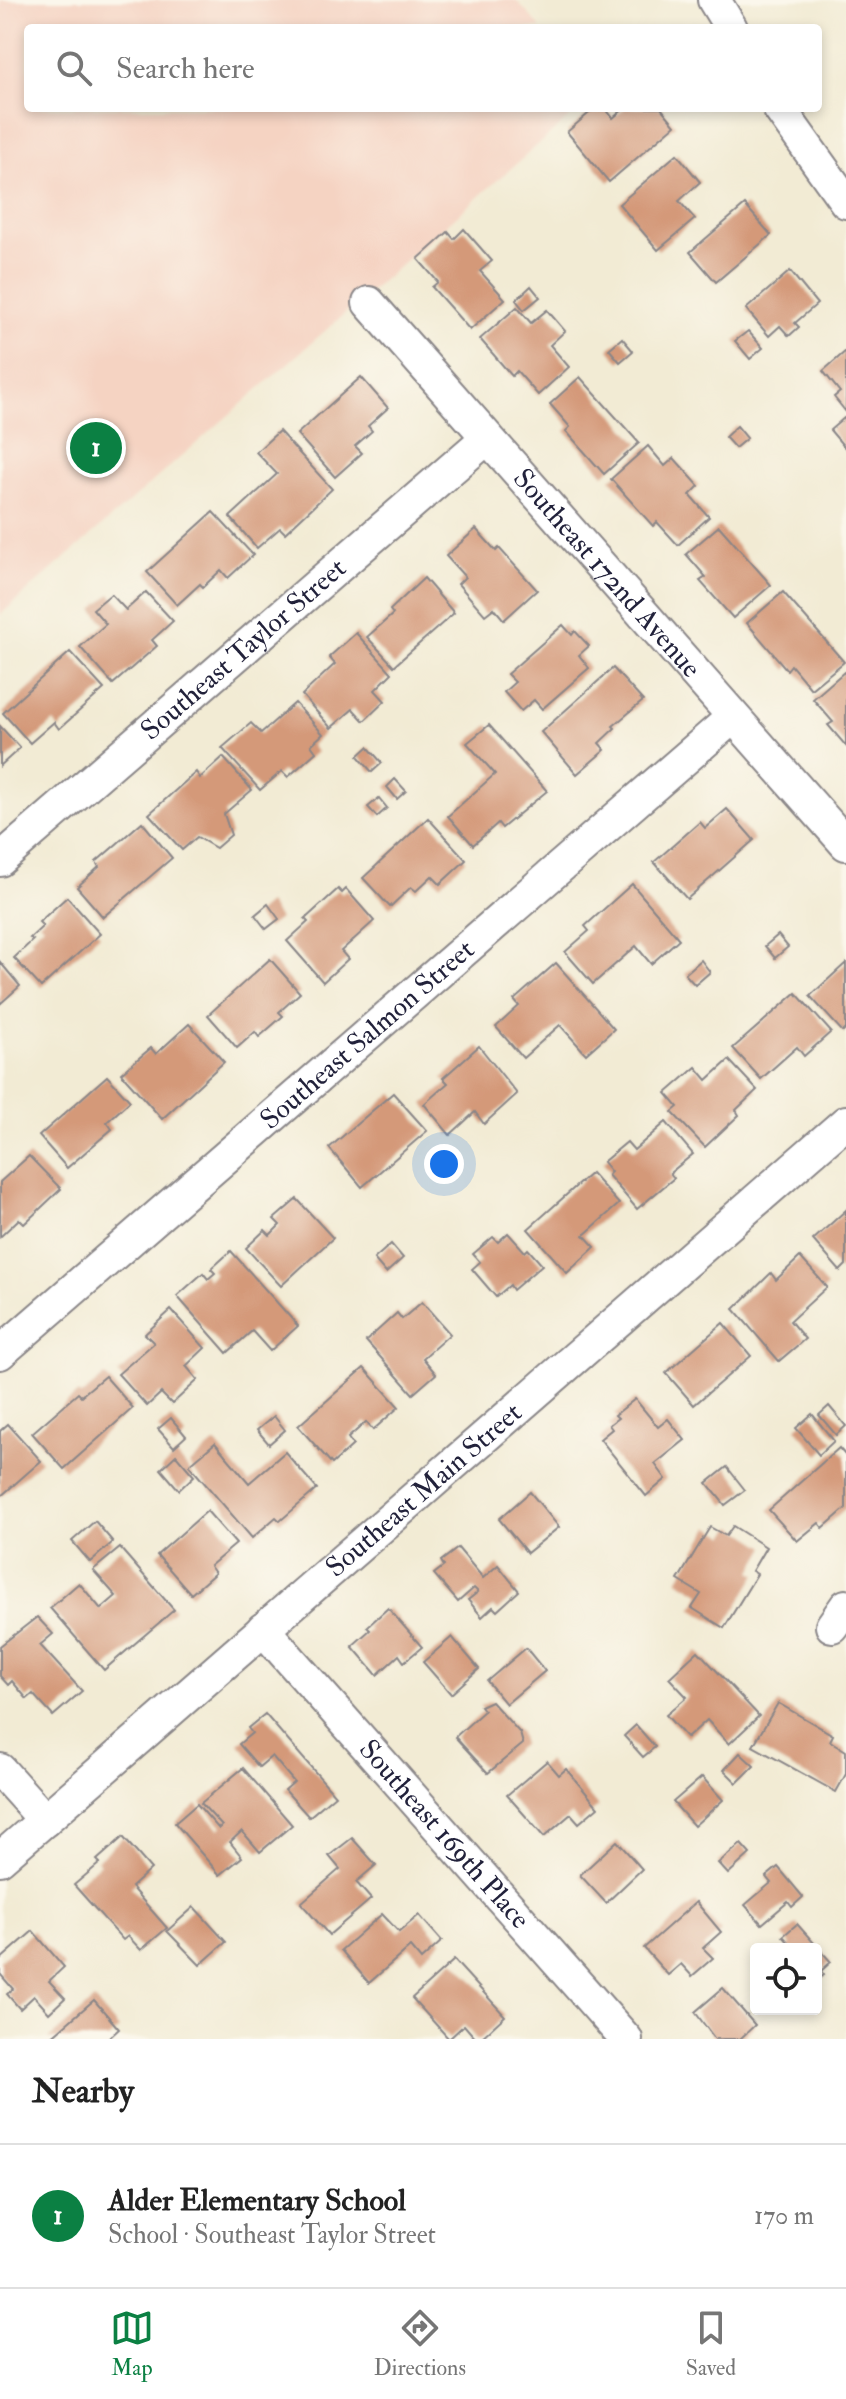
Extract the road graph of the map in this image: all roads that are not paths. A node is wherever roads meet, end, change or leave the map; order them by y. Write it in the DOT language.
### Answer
graph roads {
  1 [pos="714,0"];
  2 [pos="729,24"];
  3 [pos="782,112"];
  4 [pos="846,202"];
  5 [pos="369,303"];
  6 [pos="487,438"];
  7 [pos="733,717"];
  8 [pos="846,844"];
  9 [pos="0,860"];
  10 [pos="846,1122"];
  11 [pos="0,1353"];
  12 [pos="263,1629"];
  13 [pos="0,1770"];
  14 [pos="45,1820"];
  15 [pos="0,1859"];
  16 [pos="626,2039"];
  1 -- 2 [label="street"];
  3 -- 4 [label="street"];
  5 -- 6 [label="street, Southeast 172nd Avenue"];
  6 -- 7 [label="street, Southeast 172nd Avenue"];
  6 -- 9 [label="street, Southeast Taylor Street"];
  7 -- 8 [label="street, Southeast 172nd Avenue"];
  7 -- 11 [label="street, Southeast Salmon Street"];
  10 -- 12 [label="street, Southeast Main Street"];
  12 -- 14 [label="street, Southeast Main Street"];
  12 -- 16 [label="street, Southeast 169th Place"];
  13 -- 14 [label="street"];
  14 -- 15 [label="street, Southeast Main Street"];
}
